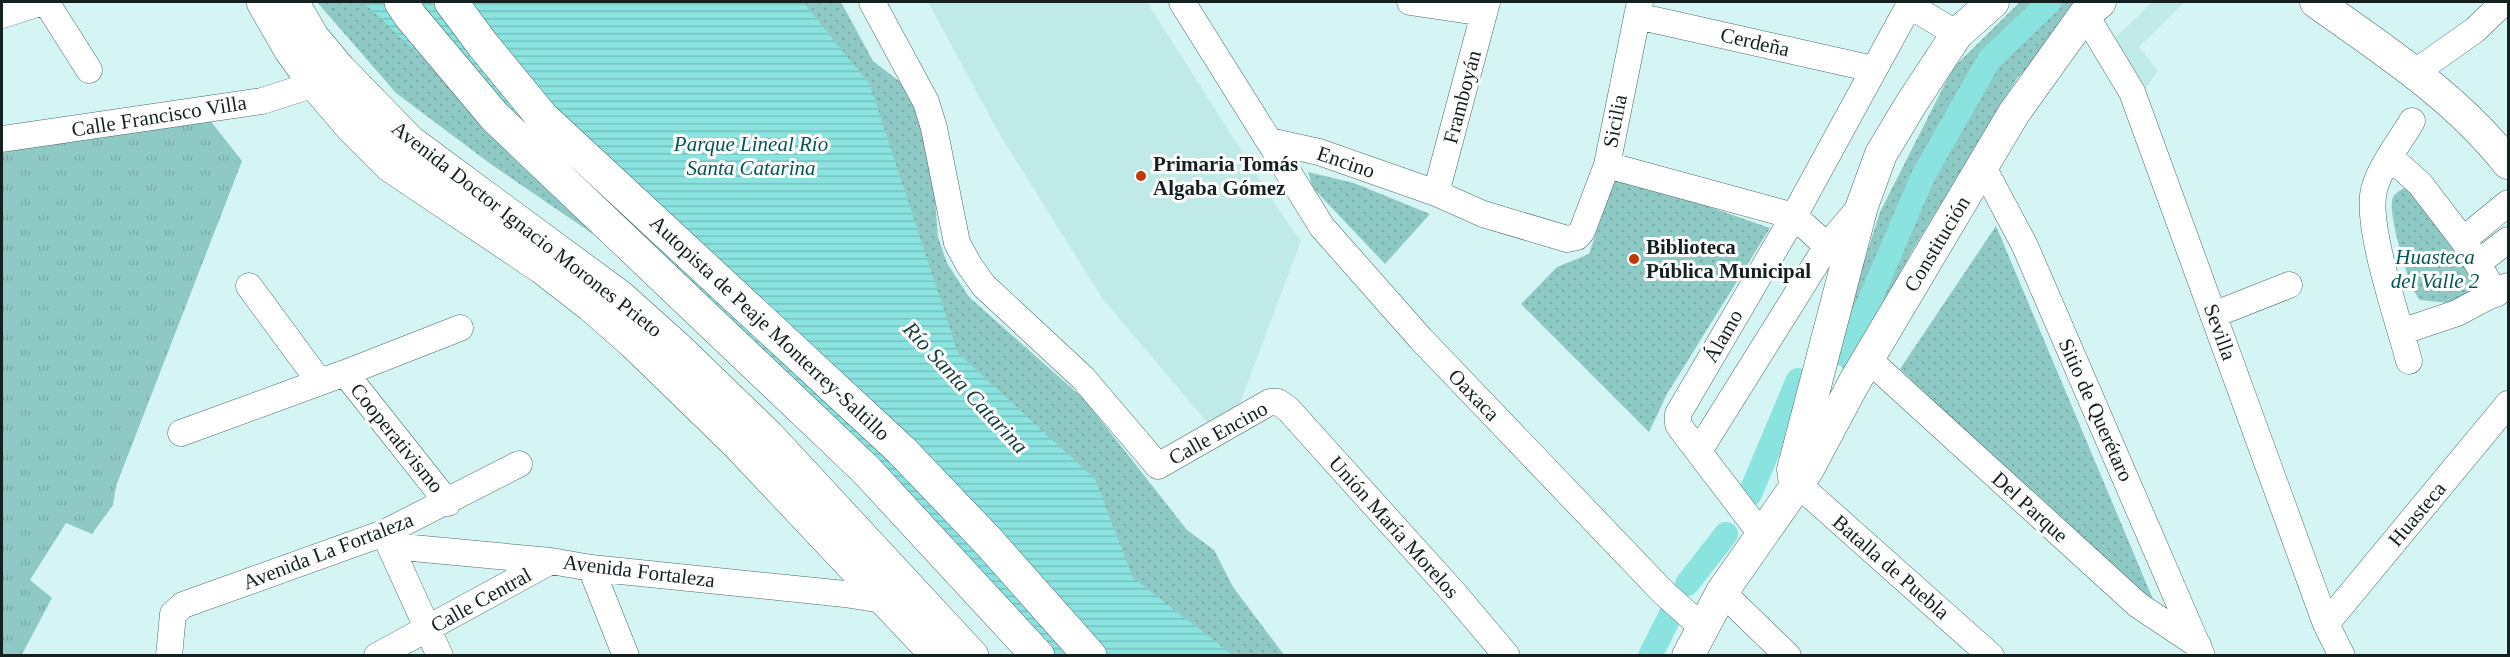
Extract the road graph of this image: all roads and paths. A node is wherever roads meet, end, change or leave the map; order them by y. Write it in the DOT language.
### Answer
graph roads {
  1 [pos="45,2"];
  2 [pos="262,2"];
  3 [pos="292,2"];
  4 [pos="401,2"];
  5 [pos="452,2"];
  6 [pos="872,2"];
  7 [pos="1182,2"];
  8 [pos="1410,2"];
  9 [pos="1993,2"];
  10 [pos="2504,2"];
  11 [pos="1910,3"];
  12 [pos="1486,7"];
  13 [pos="2334,7"];
  14 [pos="2092,8"];
  15 [pos="1638,9"];
  16 [pos="2,15"];
  17 [pos="1958,34"];
  18 [pos="1873,69"];
  19 [pos="89,70"];
  20 [pos="2414,73"];
  21 [pos="315,84"];
  22 [pos="2412,121"];
  23 [pos="2,139"];
  24 [pos="1269,141"];
  25 [pos="2391,158"];
  26 [pos="2508,163"];
  27 [pos="1606,165"];
  28 [pos="1983,167"];
  29 [pos="1436,193"];
  30 [pos="2508,203"];
  31 [pos="1794,216"];
  32 [pos="1577,237"];
  33 [pos="2463,240"];
  34 [pos="2508,240"];
  35 [pos="1837,252"];
  36 [pos="2478,263"];
  37 [pos="2289,285"];
  38 [pos="249,286"];
  39 [pos="2502,290"];
  40 [pos="2213,315"];
  41 [pos="460,328"];
  42 [pos="2401,332"];
  43 [pos="1824,358"];
  44 [pos="2409,361"];
  45 [pos="1862,370"];
  46 [pos="345,374"];
  47 [pos="319,381"];
  48 [pos="1278,402"];
  49 [pos="2508,405"];
  50 [pos="181,433"];
  51 [pos="1699,451"];
  52 [pos="519,464"];
  53 [pos="1792,486"];
  54 [pos="448,502"];
  55 [pos="1762,535"];
  56 [pos="388,540"];
  57 [pos="551,561"];
  58 [pos="591,568"];
  59 [pos="1722,592"];
  60 [pos="888,601"];
  61 [pos="2326,624"];
  62 [pos="1703,628"];
  63 [pos="427,630"];
  64 [pos="2200,650"];
  65 [pos="169,656"];
  66 [pos="377,656"];
  67 [pos="440,656"];
  68 [pos="626,656"];
  69 [pos="938,656"];
  70 [pos="972,656"];
  71 [pos="1038,656"];
  72 [pos="1090,656"];
  73 [pos="1508,656"];
  74 [pos="1688,656"];
  75 [pos="1788,656"];
  76 [pos="1991,656"];
  77 [pos="2342,656"];
  1 -- 16 [label="street"];
  1 -- 19 [label="street"];
  2 -- 21 [label="main road, Avenida Doctor Ignacio Morones Prieto"];
  3 -- 70 [label="main road, Avenida Doctor Ignacio Morones Prieto"];
  4 -- 71 [label="main road, Autopista de Peaje Monterrey-Saltillo"];
  5 -- 72 [label="main road, Autopista de Peaje Monterrey-Saltillo"];
  6 -- 48 [label="street, Calle Encino"];
  7 -- 24 [label="street"];
  8 -- 12 [label="street"];
  9 -- 17 [label="street, Constitución"];
  10 -- 20 [label="street"];
  11 -- 17 [label="street"];
  11 -- 18 [label="street, Álamo"];
  12 -- 29 [label="street, Framboyán"];
  13 -- 20 [label="street"];
  14 -- 28 [label="street, Constitución"];
  14 -- 40 [label="street, Sevilla"];
  15 -- 18 [label="street, Cerdeña"];
  15 -- 27 [label="street, Sicilia"];
  17 -- 35 [label="street, Constitución"];
  18 -- 31 [label="street, Álamo"];
  20 -- 26 [label="street"];
  21 -- 23 [label="street, Calle Francisco Villa"];
  21 -- 60 [label="main road, Avenida Doctor Ignacio Morones Prieto"];
  22 -- 25 [label="street"];
  24 -- 29 [label="street, Encino"];
  24 -- 62 [label="street, Oaxaca"];
  25 -- 33 [label="street"];
  25 -- 42 [label="street"];
  27 -- 31 [label="street"];
  27 -- 32 [label="street, Sicilia"];
  28 -- 45 [label="street, Constitución"];
  28 -- 64 [label="street, Sitio de Querétaro"];
  29 -- 32 [label="street, Encino"];
  30 -- 33 [label="street"];
  31 -- 35 [label="street"];
  31 -- 51 [label="street, Álamo"];
  33 -- 36 [label="street"];
  34 -- 36 [label="street"];
  35 -- 43 [label="street, Constitución"];
  35 -- 51 [label="street"];
  36 -- 39 [label="street"];
  37 -- 40 [label="street"];
  38 -- 47 [label="street"];
  39 -- 42 [label="street"];
  40 -- 61 [label="street, Sevilla"];
  41 -- 46 [label="street"];
  42 -- 44 [label="street"];
  43 -- 45 [label="street"];
  43 -- 53 [label="street, Constitución"];
  45 -- 53 [label="street, Constitución"];
  45 -- 64 [label="street, Del Parque"];
  46 -- 47 [label="street"];
  46 -- 54 [label="street, Cooperativismo"];
  47 -- 50 [label="street"];
  48 -- 73 [label="street, Unión María Morelos"];
  49 -- 61 [label="street, Huasteca"];
  51 -- 55 [label="street, Álamo"];
  52 -- 54 [label="street, Avenida La Fortaleza"];
  53 -- 55 [label="street, Constitución"];
  53 -- 76 [label="street, Batalla de Puebla"];
  54 -- 56 [label="street, Avenida La Fortaleza"];
  55 -- 59 [label="street, Constitución"];
  56 -- 57 [label="street, Avenida Fortaleza"];
  56 -- 63 [label="street"];
  56 -- 65 [label="street, Avenida La Fortaleza"];
  57 -- 58 [label="street, Avenida Fortaleza"];
  57 -- 63 [label="street, Calle Central"];
  58 -- 60 [label="street, Avenida Fortaleza"];
  58 -- 68 [label="street"];
  59 -- 62 [label="street, Constitución"];
  59 -- 75 [label="street"];
  60 -- 69 [label="main road, Avenida Doctor Ignacio Morones Prieto"];
  61 -- 77 [label="street, Sevilla"];
  62 -- 74 [label="street, Constitución"];
  63 -- 66 [label="street, Calle Central"];
  63 -- 67 [label="street"];
}
